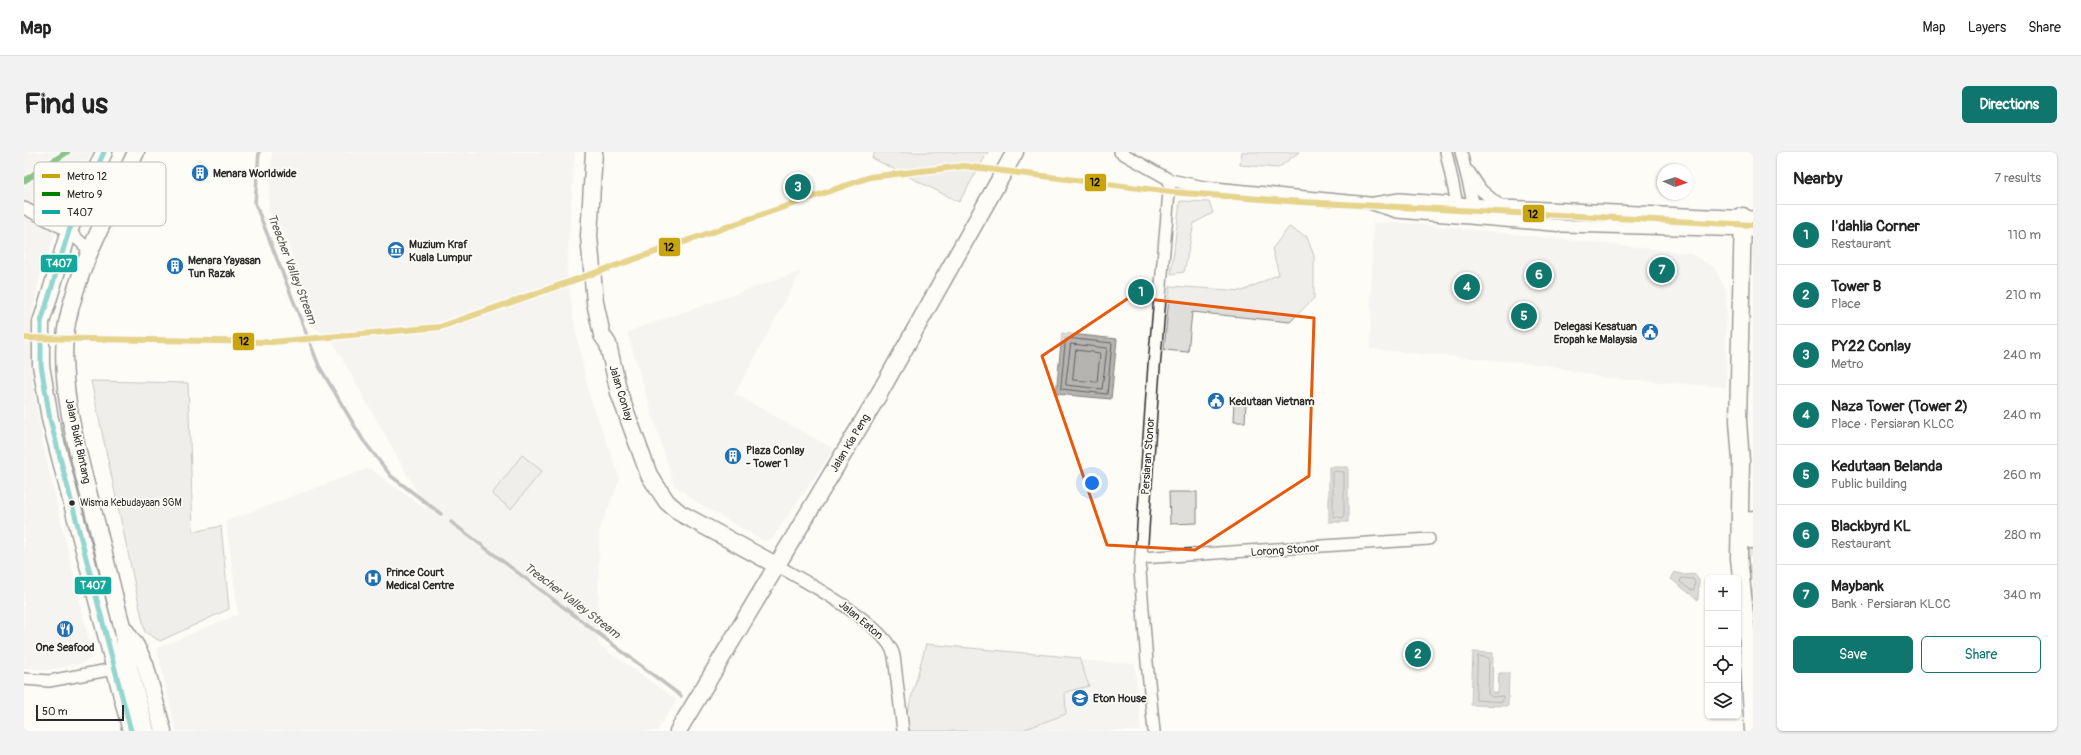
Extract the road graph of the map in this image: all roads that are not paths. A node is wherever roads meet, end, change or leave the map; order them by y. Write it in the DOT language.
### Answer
graph roads {
  1 [pos="104,152"];
  2 [pos="136,152"];
  3 [pos="594,152"];
  4 [pos="1014,152"];
  5 [pos="1120,152"];
  6 [pos="1446,152"];
  7 [pos="1462,157"];
  8 [pos="100,162"];
  9 [pos="131,162"];
  10 [pos="1170,180"];
  11 [pos="1369,203"];
  12 [pos="1457,203"];
  13 [pos="1474,204"];
  14 [pos="1501,206"];
  15 [pos="24,208"];
  16 [pos="34,213"];
  17 [pos="1460,217"];
  18 [pos="1476,218"];
  19 [pos="1748,224"];
  20 [pos="59,226"];
  21 [pos="71,226"];
  22 [pos="102,226"];
  23 [pos="69,231"];
  24 [pos="90,251"];
  25 [pos="1753,519"];
  26 [pos="1429,539"];
  27 [pos="1751,540"];
  28 [pos="1141,558"];
  29 [pos="1739,558"];
  30 [pos="776,565"];
  31 [pos="1753,578"];
  32 [pos="122,626"];
  33 [pos="114,669"];
  34 [pos="24,679"];
  35 [pos="131,731"];
  36 [pos="146,731"];
  37 [pos="163,731"];
  38 [pos="678,731"];
  39 [pos="903,731"];
  40 [pos="1154,731"];
  41 [pos="1752,731"];
  1 -- 8 [label="street, Jalan Bukit Bintang"];
  2 -- 9 [label="street, Jalan Bukit Bintang"];
  3 -- 30 [label="street, Jalan Conlay"];
  4 -- 30 [label="street, Jalan Kia Peng"];
  5 -- 10 [label="street"];
  6 -- 12 [label="street"];
  7 -- 13 [label="street"];
  7 -- 14 [label="street"];
  10 -- 11 [label="street"];
  10 -- 28 [label="street, Persiaran Stonor"];
  11 -- 12 [label="street"];
  11 -- 17 [label="street"];
  12 -- 13 [label="street"];
  12 -- 17 [label="street"];
  13 -- 14 [label="street"];
  13 -- 18 [label="street"];
  14 -- 19 [label="street"];
  15 -- 16 [label="street"];
  17 -- 18 [label="street"];
  18 -- 19 [label="street"];
  19 -- 29 [label="street"];
  20 -- 23 [label="street"];
  21 -- 23 [label="street, Jalan Bukit Bintang"];
  22 -- 24 [label="street, Jalan Bukit Bintang"];
  23 -- 24 [label="street"];
  23 -- 33 [label="street, Jalan Bukit Bintang"];
  24 -- 32 [label="street, Jalan Bukit Bintang"];
  25 -- 27 [label="street"];
  26 -- 28 [label="street, Lorong Stonor"];
  28 -- 40 [label="street, Persiaran Stonor"];
  29 -- 31 [label="street"];
  29 -- 41 [label="street"];
  30 -- 38 [label="street, Jalan Kia Peng"];
  30 -- 39 [label="street, Jalan Eaton"];
  32 -- 36 [label="street"];
  32 -- 37 [label="street, Jalan Bukit Bintang"];
  33 -- 34 [label="street"];
  33 -- 35 [label="street, Jalan Bukit Bintang"];
}
